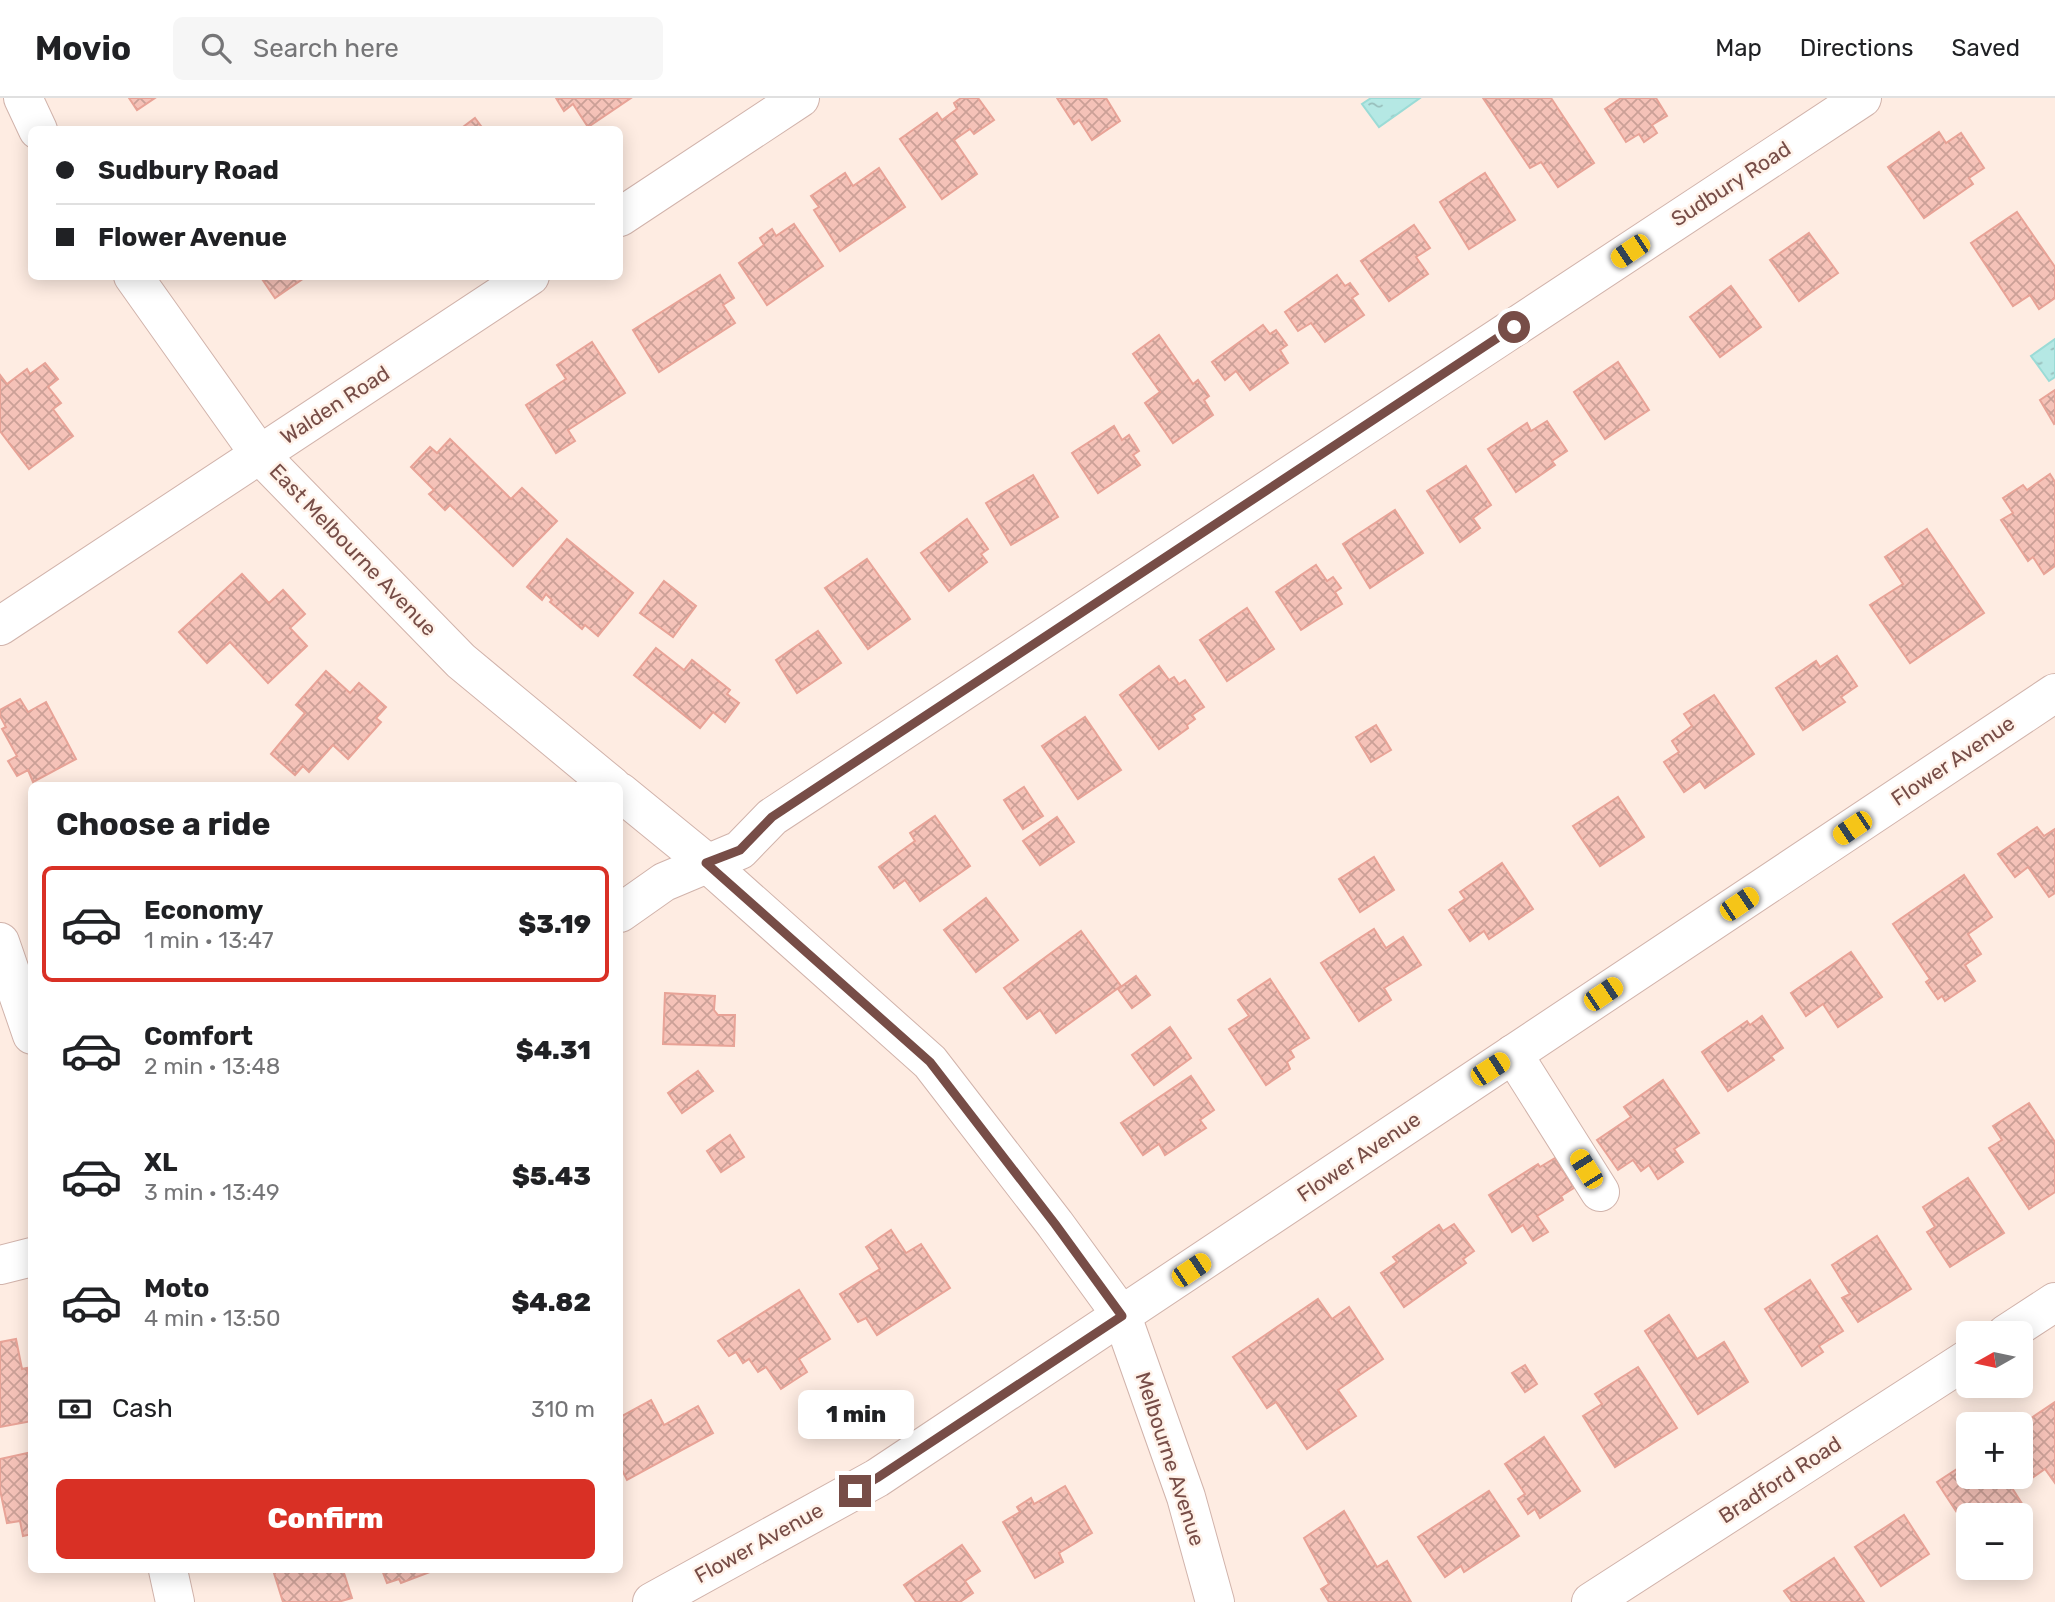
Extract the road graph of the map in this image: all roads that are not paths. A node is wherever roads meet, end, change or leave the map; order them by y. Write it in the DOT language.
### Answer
graph roads {
  1 [pos="23,98"];
  2 [pos="800,98"];
  3 [pos="1862,98"];
  4 [pos="36,126"];
  5 [pos="623,215"];
  6 [pos="136,280"];
  7 [pos="524,280"];
  8 [pos="260,455"];
  9 [pos="0,626"];
  10 [pos="2055,693"];
  11 [pos="607,782"];
  12 [pos="623,794"];
  13 [pos="706,863"];
  14 [pos="623,911"];
  15 [pos="0,942"];
  16 [pos="28,1023"];
  17 [pos="1513,1054"];
  18 [pos="1600,1192"];
  19 [pos="28,1258"];
  20 [pos="0,1265"];
  21 [pos="2055,1302"];
  22 [pos="1122,1316"];
  23 [pos="2026,1321"];
  24 [pos="1956,1366"];
  25 [pos="169,1573"];
  26 [pos="175,1602"];
  27 [pos="652,1602"];
  28 [pos="1215,1602"];
  29 [pos="1591,1602"];
  1 -- 4 [label="street"];
  2 -- 5 [label="street"];
  3 -- 13 [label="street, Sudbury Road"];
  6 -- 8 [label="street, East Melbourne Avenue"];
  7 -- 8 [label="street, Walden Road"];
  8 -- 9 [label="street, Walden Road"];
  8 -- 11 [label="street, East Melbourne Avenue"];
  10 -- 17 [label="street, Flower Avenue"];
  12 -- 13 [label="street"];
  13 -- 14 [label="street, Sudbury Road"];
  13 -- 22 [label="street"];
  15 -- 16 [label="street"];
  17 -- 18 [label="street"];
  17 -- 22 [label="street, Flower Avenue"];
  19 -- 20 [label="street"];
  21 -- 23 [label="street"];
  22 -- 27 [label="street, Flower Avenue"];
  22 -- 28 [label="street, Melbourne Avenue"];
  24 -- 29 [label="street, Bradford Road"];
  25 -- 26 [label="street"];
}
